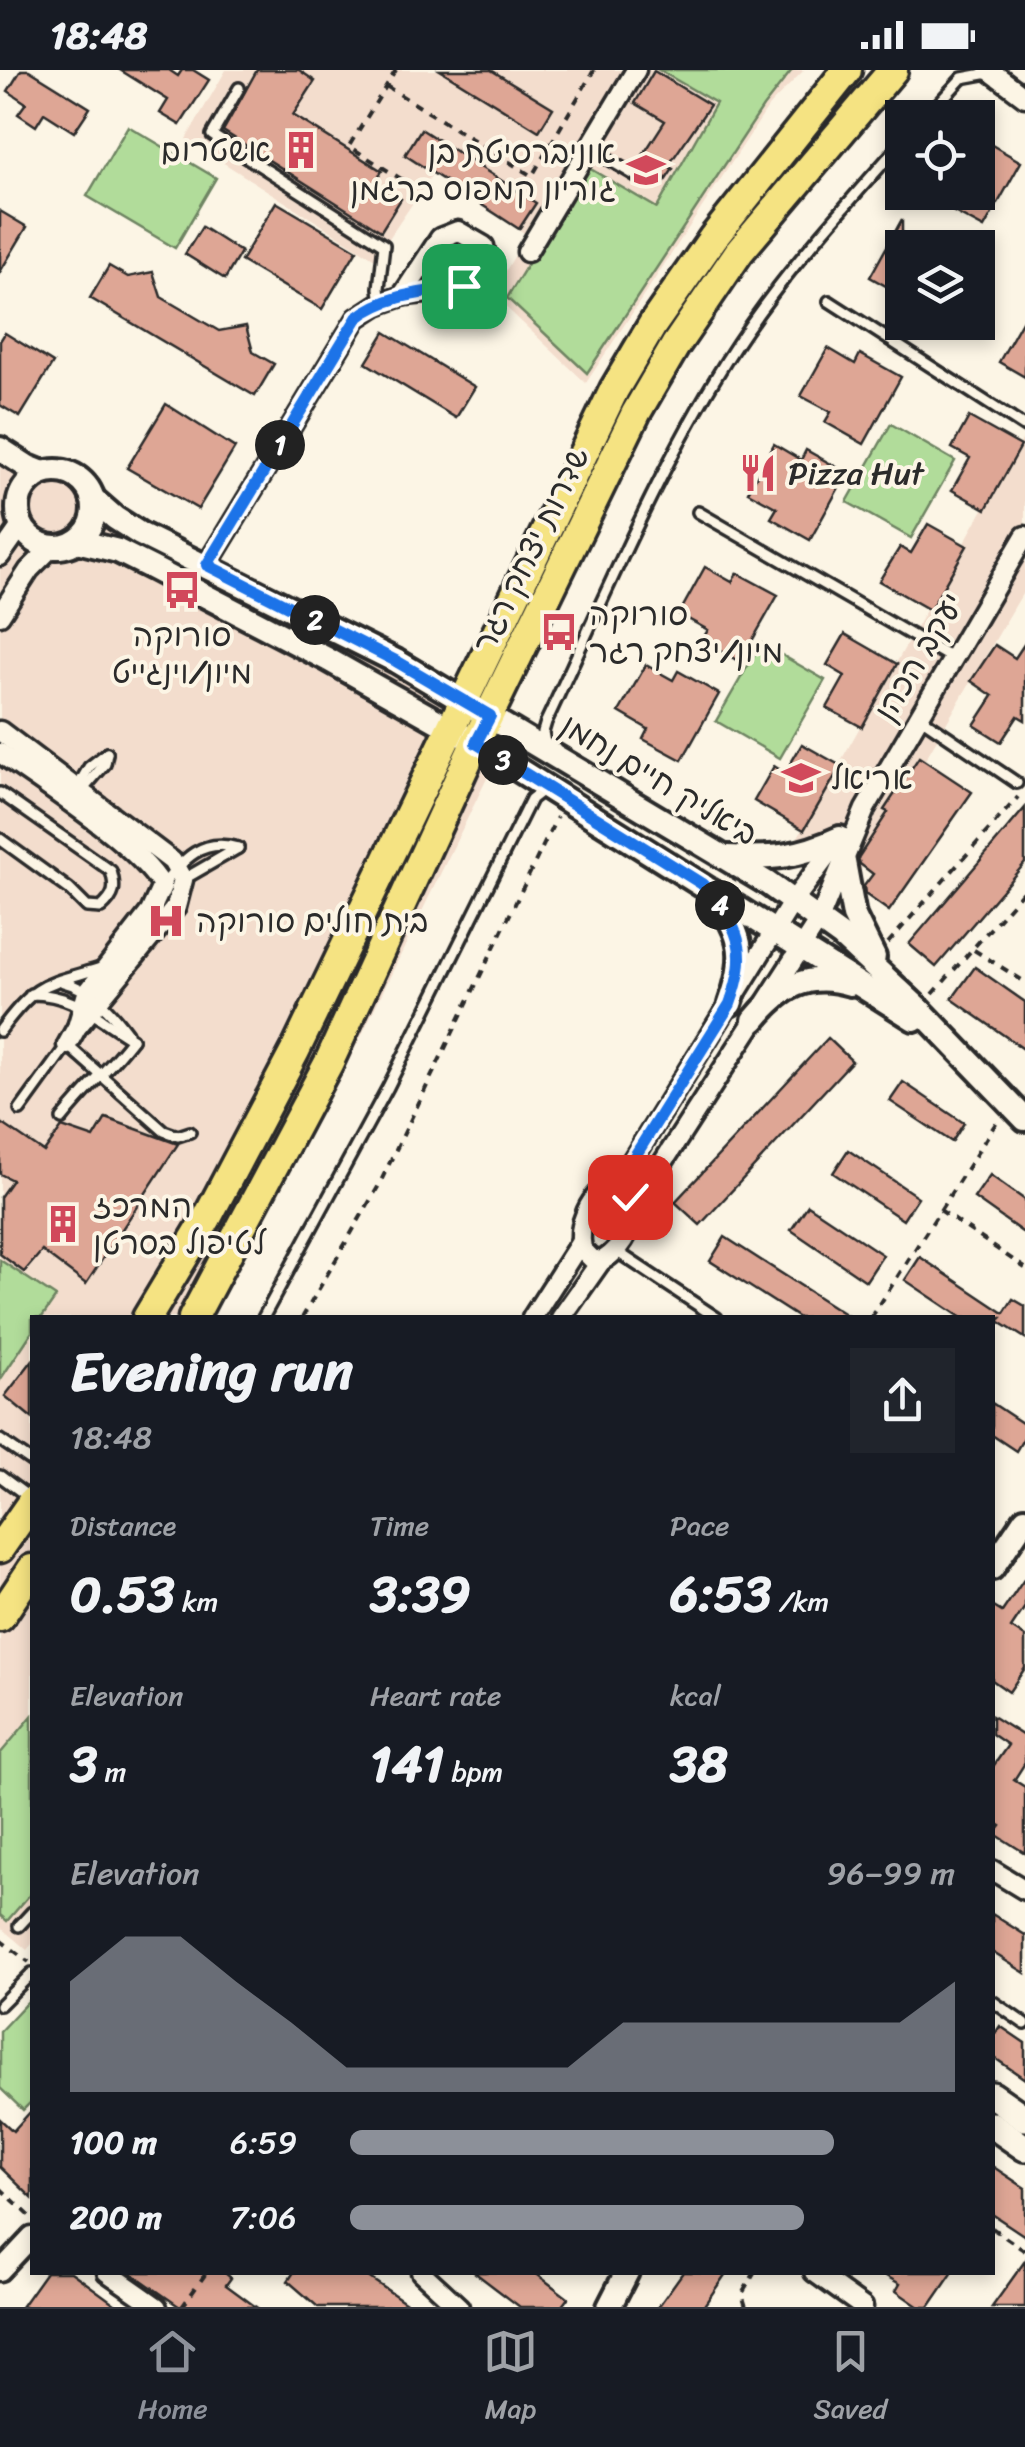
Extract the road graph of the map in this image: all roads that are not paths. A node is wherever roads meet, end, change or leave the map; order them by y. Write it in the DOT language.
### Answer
graph roads {
  1 [pos="636,70"];
  2 [pos="847,70"];
  3 [pos="893,70"];
  4 [pos="991,72"];
  5 [pos="238,88"];
  6 [pos="1025,96"];
  7 [pos="942,100"];
  8 [pos="590,148"];
  9 [pos="885,162"];
  10 [pos="636,176"];
  11 [pos="526,252"];
  12 [pos="402,296"];
  13 [pos="829,301"];
  14 [pos="381,304"];
  15 [pos="1025,427"];
  16 [pos="0,449"];
  17 [pos="43,473"];
  18 [pos="0,485"];
  19 [pos="92,498"];
  20 [pos="698,512"];
  21 [pos="19,517"];
  22 [pos="1025,536"];
  23 [pos="77,540"];
  24 [pos="52,547"];
  25 [pos="0,556"];
  26 [pos="207,565"];
  27 [pos="0,614"];
  28 [pos="952,658"];
  29 [pos="463,699"];
  30 [pos="490,716"];
  31 [pos="918,716"];
  32 [pos="448,728"];
  33 [pos="0,731"];
  34 [pos="476,743"];
  35 [pos="0,753"];
  36 [pos="552,754"];
  37 [pos="1021,786"];
  38 [pos="0,793"];
  39 [pos="76,794"];
  40 [pos="559,795"];
  41 [pos="865,809"];
  42 [pos="840,838"];
  43 [pos="0,839"];
  44 [pos="723,857"];
  45 [pos="844,862"];
  46 [pos="180,874"];
  47 [pos="702,884"];
  48 [pos="162,886"];
  49 [pos="793,901"];
  50 [pos="819,920"];
  51 [pos="775,929"];
  52 [pos="801,947"];
  53 [pos="109,966"];
  54 [pos="876,975"];
  55 [pos="58,980"];
  56 [pos="28,994"];
  57 [pos="730,1004"];
  58 [pos="87,1008"];
  59 [pos="754,1020"];
  60 [pos="0,1031"];
  61 [pos="945,1039"];
  62 [pos="67,1045"];
  63 [pos="104,1076"];
  64 [pos="20,1110"];
  65 [pos="1017,1111"];
  66 [pos="62,1119"];
  67 [pos="190,1132"];
  68 [pos="613,1185"];
  69 [pos="633,1209"];
  70 [pos="580,1243"];
  71 [pos="608,1256"];
  72 [pos="148,1315"];
  73 [pos="195,1315"];
  74 [pos="265,1315"];
  75 [pos="534,1315"];
  76 [pos="563,1315"];
  77 [pos="712,1315"];
  78 [pos="0,1440"];
  79 [pos="30,1461"];
  80 [pos="0,1476"];
  81 [pos="30,1499"];
  82 [pos="30,1504"];
  83 [pos="1025,1518"];
  84 [pos="0,1548"];
  85 [pos="995,1563"];
  86 [pos="30,1572"];
  87 [pos="0,1617"];
  88 [pos="995,1872"];
  89 [pos="1025,1890"];
  90 [pos="30,1914"];
  91 [pos="19,1926"];
  92 [pos="30,1975"];
  93 [pos="995,2004"];
  94 [pos="0,2005"];
  95 [pos="1025,2024"];
  96 [pos="995,2097"];
  97 [pos="1025,2118"];
  98 [pos="995,2127"];
  99 [pos="1025,2148"];
  100 [pos="30,2239"];
  101 [pos="0,2271"];
  102 [pos="112,2275"];
  103 [pos="424,2275"];
  104 [pos="626,2275"];
  105 [pos="818,2275"];
  106 [pos="157,2307"];
  107 [pos="458,2307"];
  108 [pos="610,2307"];
  109 [pos="863,2307"];
  1 -- 8 [label="street"];
  2 -- 29 [label="main road, שדרות יצחק רגר"];
  3 -- 30 [label="main road, שדרות יצחק רגר"];
  4 -- 6 [label="street"];
  4 -- 7 [label="lane"];
  5 -- 14 [label="lane"];
  8 -- 10 [label="lane"];
  8 -- 11 [label="street"];
  9 -- 36 [label="lane"];
  12 -- 12 [label="street"];
  12 -- 14 [label="street"];
  13 -- 15 [label="lane"];
  14 -- 26 [label="street"];
  16 -- 17 [label="street"];
  17 -- 19 [label="street"];
  17 -- 21 [label="street"];
  18 -- 21 [label="street"];
  19 -- 23 [label="street"];
  19 -- 26 [label="street, ביאליק חיים נחמן"];
  20 -- 28 [label="lane"];
  21 -- 24 [label="street"];
  21 -- 25 [label="street"];
  22 -- 28 [label="street, יעקב הכהן"];
  23 -- 24 [label="street"];
  23 -- 32 [label="street"];
  24 -- 27 [label="street"];
  26 -- 29 [label="street, ביאליק חיים נחמן"];
  28 -- 31 [label="street, יעקב הכהן"];
  29 -- 30 [label="street, ביאליק חיים נחמן"];
  29 -- 32 [label="main road, שדרות יצחק רגר"];
  30 -- 34 [label="main road, שדרות יצחק רגר"];
  30 -- 36 [label="street, ביאליק חיים נחמן"];
  31 -- 37 [label="lane"];
  31 -- 41 [label="street, יעקב הכהן"];
  32 -- 34 [label="street"];
  32 -- 72 [label="main road, שדרות יצחק רגר"];
  33 -- 39 [label="street"];
  34 -- 40 [label="street"];
  34 -- 73 [label="main road, שדרות יצחק רגר"];
  35 -- 39 [label="street"];
  36 -- 44 [label="street, ביאליק חיים נחמן"];
  38 -- 43 [label="lane"];
  39 -- 46 [label="street"];
  39 -- 48 [label="street"];
  40 -- 47 [label="street"];
  40 -- 74 [label="lane"];
  41 -- 42 [label="street, יעקב הכהן"];
  41 -- 45 [label="street, יעקב הכהן"];
  42 -- 44 [label="street"];
  42 -- 49 [label="street, יעקב הכהן"];
  44 -- 49 [label="street, ביאליק חיים נחמן"];
  45 -- 50 [label="street, יעקב הכהן"];
  45 -- 54 [label="street"];
  46 -- 46 [label="lane"];
  46 -- 48 [label="lane"];
  46 -- 58 [label="street"];
  47 -- 51 [label="street"];
  47 -- 57 [label="street"];
  48 -- 53 [label="street"];
  49 -- 50 [label="street, ביאליק חיים נחמן"];
  49 -- 51 [label="street, יעקב הכהן"];
  50 -- 52 [label="street, יעקב הכהן"];
  50 -- 54 [label="street, ביאליק חיים נחמן"];
  51 -- 52 [label="street"];
  51 -- 57 [label="street, יעקב הכהן"];
  52 -- 54 [label="street"];
  52 -- 59 [label="street, יעקב הכהן"];
  53 -- 55 [label="lane"];
  53 -- 58 [label="street"];
  54 -- 59 [label="street"];
  54 -- 61 [label="street"];
  54 -- 61 [label="street"];
  55 -- 56 [label="lane"];
  55 -- 58 [label="lane"];
  56 -- 58 [label="lane"];
  56 -- 60 [label="lane"];
  57 -- 68 [label="street, יעקב הכהן"];
  58 -- 62 [label="street"];
  58 -- 63 [label="lane"];
  59 -- 69 [label="street, יעקב הכהן"];
  61 -- 65 [label="street"];
  62 -- 63 [label="lane"];
  62 -- 64 [label="lane"];
  63 -- 66 [label="lane"];
  63 -- 67 [label="lane"];
  68 -- 69 [label="street"];
  68 -- 70 [label="street"];
  69 -- 71 [label="street"];
  70 -- 71 [label="street"];
  70 -- 75 [label="street"];
  71 -- 76 [label="street"];
  71 -- 77 [label="lane"];
  78 -- 79 [label="lane"];
  80 -- 81 [label="lane"];
  82 -- 84 [label="main road"];
  83 -- 85 [label="street"];
  86 -- 87 [label="main road"];
  88 -- 89 [label="street"];
  90 -- 91 [label="lane"];
  92 -- 94 [label="lane"];
  93 -- 95 [label="lane"];
  96 -- 97 [label="main road"];
  98 -- 99 [label="main road"];
  100 -- 101 [label="street"];
  102 -- 106 [label="street"];
  103 -- 107 [label="street"];
  104 -- 108 [label="street"];
  105 -- 109 [label="street"];
}
